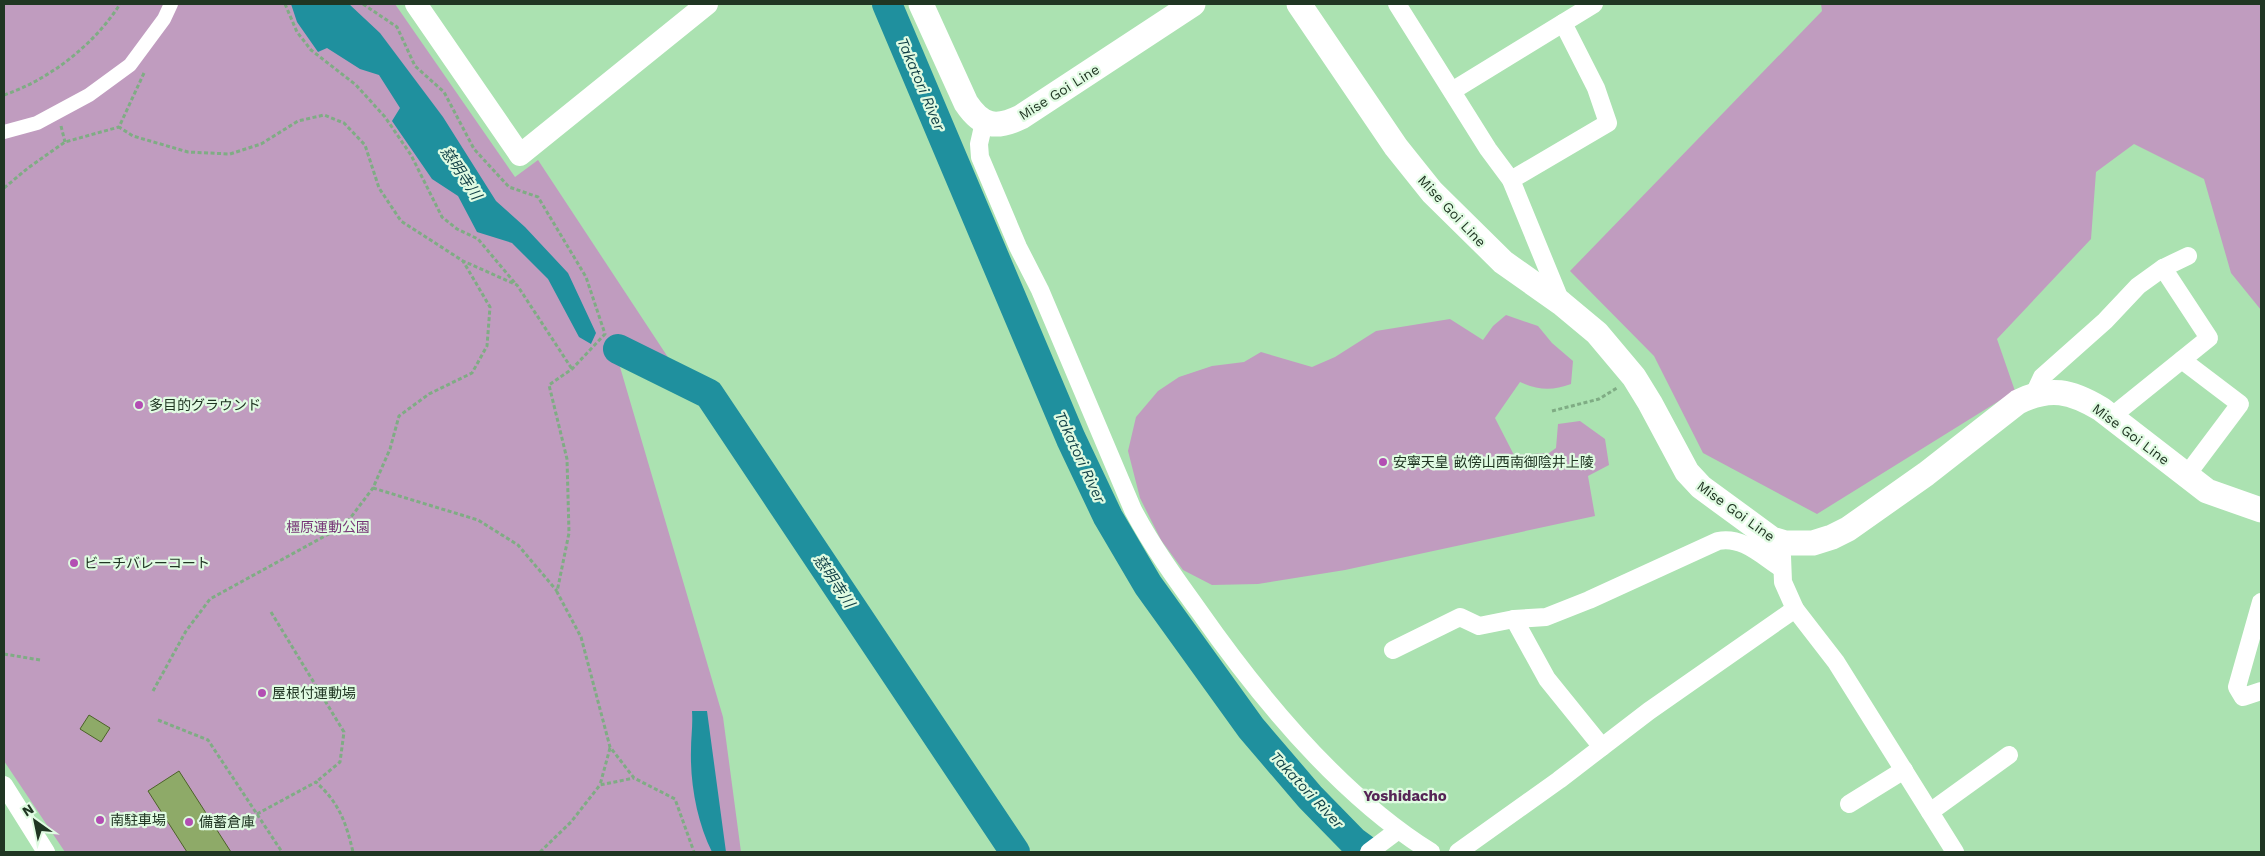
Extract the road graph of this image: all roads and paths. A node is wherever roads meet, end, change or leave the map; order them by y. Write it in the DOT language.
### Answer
graph roads {
  1 [pos="120,4"];
  2 [pos="172,4"];
  3 [pos="285,4"];
  4 [pos="363,4"];
  5 [pos="416,4"];
  6 [pos="707,4"];
  7 [pos="921,4"];
  8 [pos="1193,4"];
  9 [pos="1299,4"];
  10 [pos="1397,4"];
  11 [pos="1594,4"];
  12 [pos="1563,23"];
  13 [pos="147,66"];
  14 [pos="1452,91"];
  15 [pos="4,95"];
  16 [pos="984,122"];
  17 [pos="118,127"];
  18 [pos="4,132"];
  19 [pos="1511,180"];
  20 [pos="4,188"];
  21 [pos="2188,256"];
  22 [pos="463,261"];
  23 [pos="2163,268"];
  24 [pos="517,285"];
  25 [pos="1562,303"];
  26 [pos="2182,360"];
  27 [pos="572,368"];
  28 [pos="1634,377"];
  29 [pos="2034,394"];
  30 [pos="1552,411"];
  31 [pos="2111,417"];
  32 [pos="2186,476"];
  33 [pos="374,488"];
  34 [pos="2261,510"];
  35 [pos="1785,543"];
  36 [pos="1781,568"];
  37 [pos="557,592"];
  38 [pos="2261,602"];
  39 [pos="1795,609"];
  40 [pos="271,612"];
  41 [pos="1514,618"];
  42 [pos="1393,650"];
  43 [pos="4,654"];
  44 [pos="40,660"];
  45 [pos="153,691"];
  46 [pos="2261,691"];
  47 [pos="158,720"];
  48 [pos="610,747"];
  49 [pos="1602,747"];
  50 [pos="2009,755"];
  51 [pos="1904,770"];
  52 [pos="634,778"];
  53 [pos="316,782"];
  54 [pos="600,785"];
  55 [pos="4,786"];
  56 [pos="1849,804"];
  57 [pos="1930,812"];
  58 [pos="257,814"];
  59 [pos="1393,834"];
  60 [pos="46,852"];
  61 [pos="282,852"];
  62 [pos="353,852"];
  63 [pos="540,852"];
  64 [pos="694,852"];
  65 [pos="1369,852"];
  66 [pos="1431,852"];
  67 [pos="1458,852"];
  68 [pos="1955,852"];
  1 -- 15 [label="path"];
  2 -- 18 [label="street"];
  3 -- 24 [label="path"];
  4 -- 27 [label="path"];
  5 -- 6 [label="street"];
  7 -- 16 [label="main road"];
  8 -- 16 [label="main road, Mise Goi Line"];
  9 -- 25 [label="main road, Mise Goi Line"];
  10 -- 14 [label="street"];
  11 -- 12 [label="street"];
  12 -- 14 [label="street"];
  12 -- 19 [label="street"];
  13 -- 17 [label="path"];
  14 -- 19 [label="street"];
  16 -- 59 [label="street"];
  17 -- 20 [label="path"];
  17 -- 22 [label="path"];
  19 -- 25 [label="street"];
  21 -- 23 [label="street"];
  22 -- 24 [label="path"];
  22 -- 33 [label="path"];
  23 -- 26 [label="street"];
  23 -- 29 [label="street"];
  24 -- 27 [label="path"];
  25 -- 28 [label="main road, Mise Goi Line"];
  26 -- 31 [label="street"];
  26 -- 32 [label="street"];
  27 -- 37 [label="path"];
  28 -- 30 [label="path"];
  28 -- 35 [label="main road, Mise Goi Line"];
  29 -- 31 [label="main road, Mise Goi Line"];
  29 -- 35 [label="main road, Mise Goi Line"];
  31 -- 32 [label="main road, Mise Goi Line"];
  32 -- 34 [label="main road, Mise Goi Line"];
  33 -- 37 [label="path"];
  33 -- 45 [label="path"];
  35 -- 36 [label="street"];
  36 -- 39 [label="street"];
  36 -- 41 [label="street"];
  37 -- 48 [label="path"];
  38 -- 46 [label="street"];
  39 -- 49 [label="street"];
  39 -- 51 [label="street"];
  40 -- 53 [label="path"];
  41 -- 42 [label="street"];
  41 -- 49 [label="street"];
  43 -- 44 [label="path"];
  47 -- 58 [label="path"];
  48 -- 52 [label="path"];
  48 -- 54 [label="path"];
  49 -- 67 [label="street"];
  50 -- 57 [label="street"];
  51 -- 56 [label="street"];
  51 -- 57 [label="street"];
  52 -- 54 [label="path"];
  52 -- 64 [label="path"];
  53 -- 58 [label="path"];
  53 -- 62 [label="path"];
  54 -- 63 [label="path"];
  55 -- 60 [label="street"];
  57 -- 68 [label="street"];
  58 -- 61 [label="path"];
  59 -- 65 [label="street"];
  59 -- 66 [label="street"];
}
